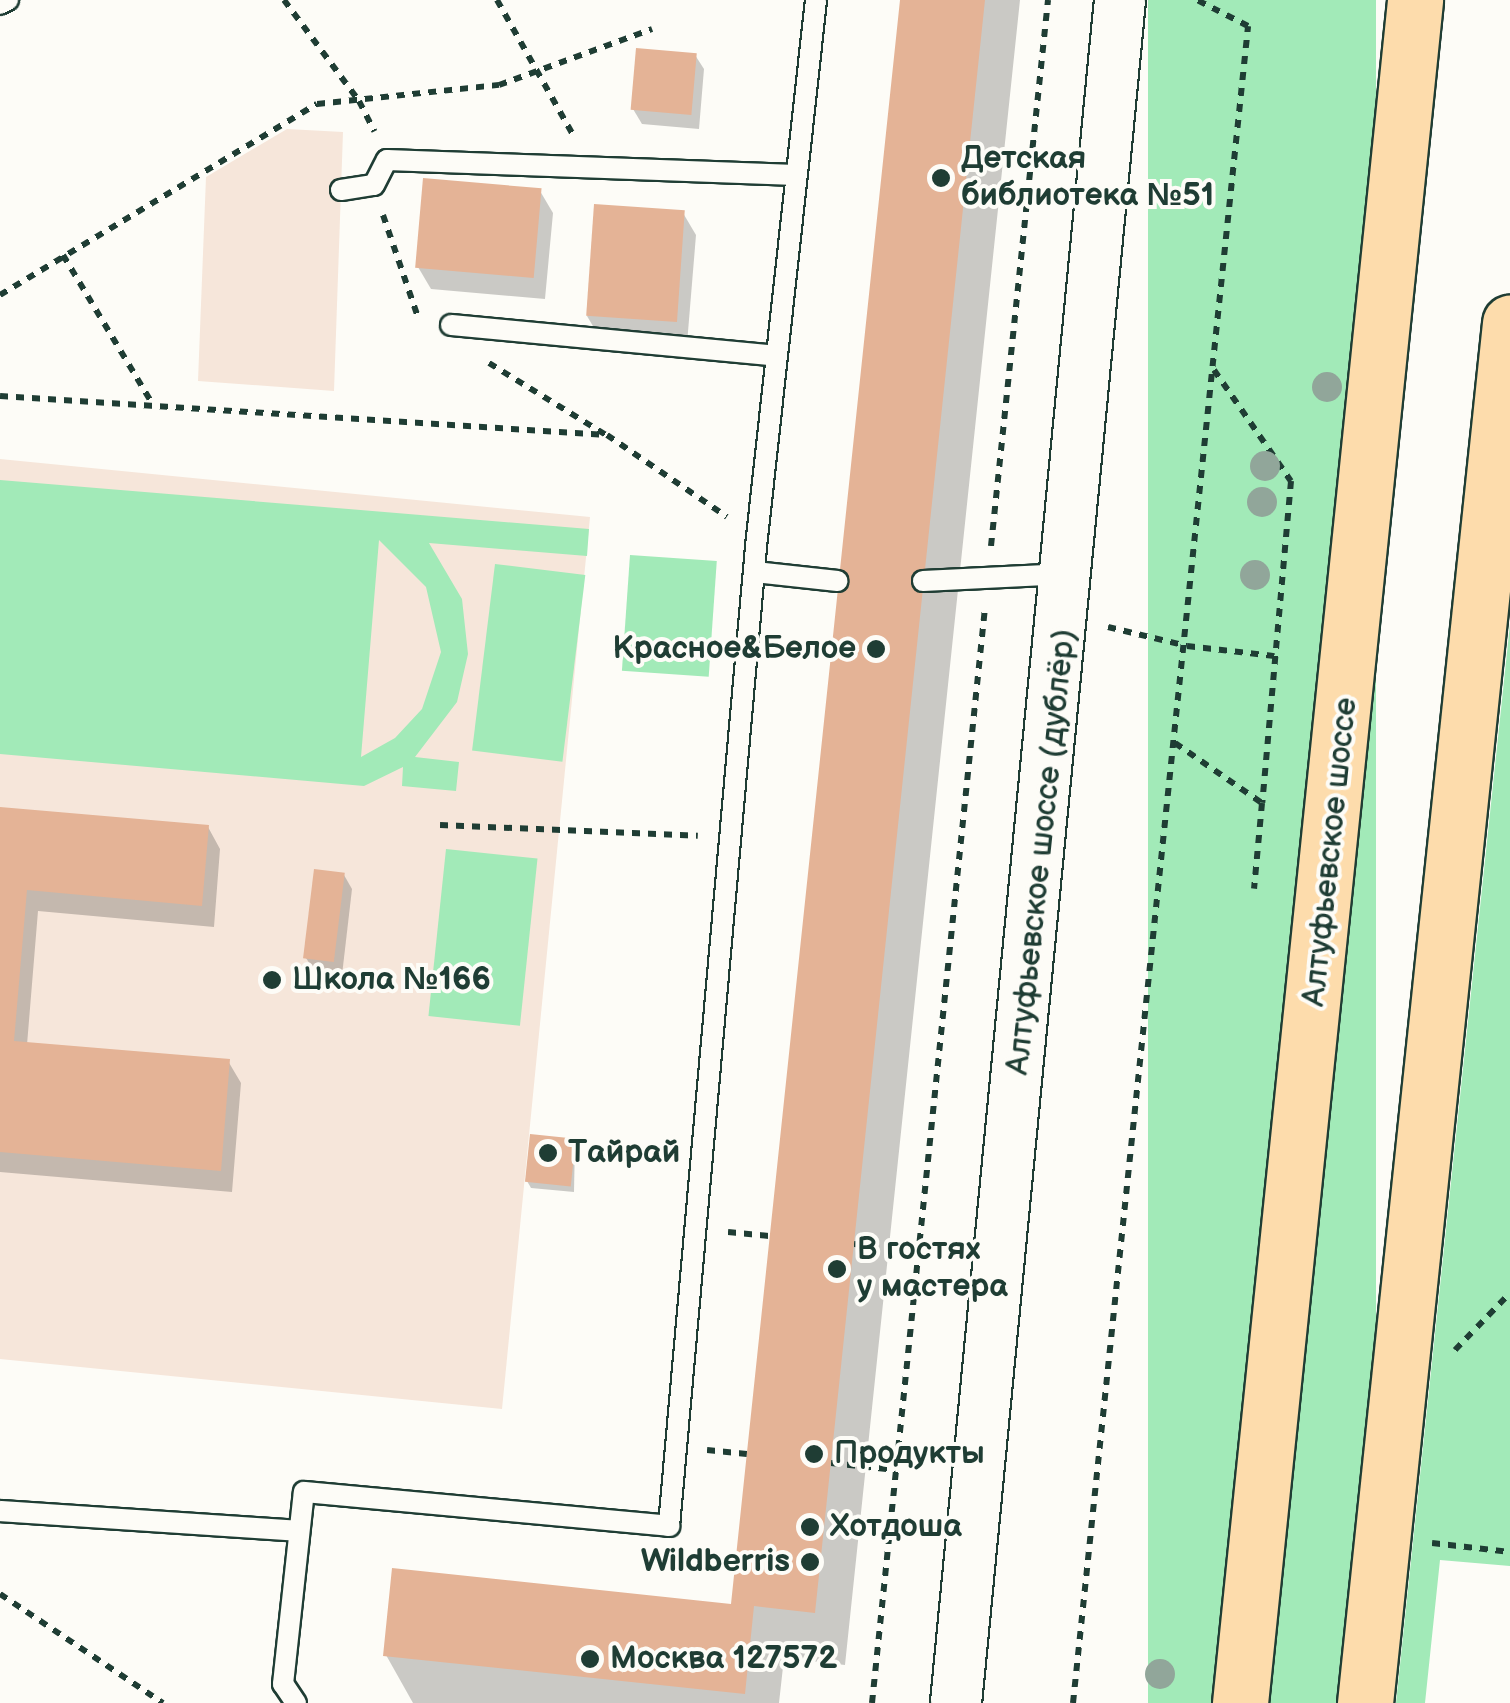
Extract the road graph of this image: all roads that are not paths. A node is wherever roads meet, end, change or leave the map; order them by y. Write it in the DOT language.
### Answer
graph roads {
  1 [pos="8,0"];
  2 [pos="816,0"];
  3 [pos="1120,0"];
  4 [pos="1416,0"];
  5 [pos="0,4"];
  6 [pos="796,174"];
  7 [pos="340,190"];
  8 [pos="1510,323"];
  9 [pos="451,326"];
  10 [pos="776,356"];
  11 [pos="1505,413"];
  12 [pos="755,572"];
  13 [pos="838,581"];
  14 [pos="923,581"];
  15 [pos="1067,596"];
  16 [pos="0,1511"];
  17 [pos="298,1531"];
  18 [pos="296,1703"];
  19 [pos="956,1703"];
  20 [pos="1240,1703"];
  21 [pos="1365,1703"];
  1 -- 5 [label="lane"];
  2 -- 6 [label="lane"];
  3 -- 15 [label="street, Алтуфьевское шоссе (дублёр)"];
  4 -- 20 [label="main road, Алтуфьевское шоссе"];
  6 -- 7 [label="lane"];
  6 -- 10 [label="lane"];
  8 -- 11 [label="main road"];
  9 -- 10 [label="lane"];
  10 -- 12 [label="lane"];
  11 -- 21 [label="main road"];
  12 -- 13 [label="lane"];
  12 -- 17 [label="lane"];
  14 -- 15 [label="lane"];
  15 -- 19 [label="street, Алтуфьевское шоссе (дублёр)"];
  16 -- 17 [label="lane"];
  17 -- 18 [label="lane"];
}
